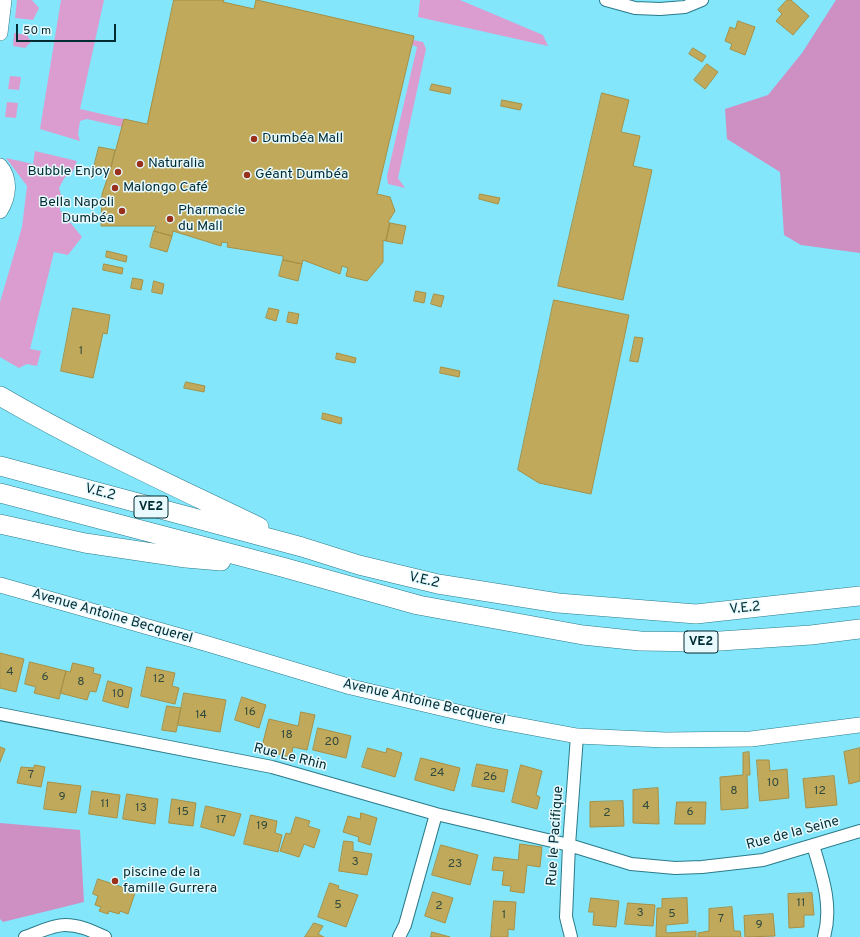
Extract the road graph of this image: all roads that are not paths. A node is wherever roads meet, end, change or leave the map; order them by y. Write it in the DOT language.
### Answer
graph roads {
  1 [pos="4,0"];
  2 [pos="606,0"];
  3 [pos="702,0"];
  4 [pos="0,32"];
  5 [pos="0,166"];
  6 [pos="0,211"];
  7 [pos="0,396"];
  8 [pos="0,466"];
  9 [pos="0,493"];
  10 [pos="0,524"];
  11 [pos="302,547"];
  12 [pos="282,567"];
  13 [pos="0,585"];
  14 [pos="860,596"];
  15 [pos="860,629"];
  16 [pos="0,714"];
  17 [pos="860,725"];
  18 [pos="577,736"];
  19 [pos="436,814"];
  20 [pos="860,831"];
  21 [pos="569,845"];
  22 [pos="813,845"];
  23 [pos="25,937"];
  24 [pos="105,937"];
  25 [pos="398,937"];
  26 [pos="571,937"];
  27 [pos="824,937"];
  1 -- 4 [label="street"];
  2 -- 3 [label="street"];
  5 -- 6 [label="street"];
  7 -- 11 [label="highway"];
  8 -- 11 [label="highway, V.E.2 / VE2"];
  9 -- 12 [label="highway, V.E.2 / VE2"];
  10 -- 12 [label="highway"];
  11 -- 14 [label="highway, V.E.2 / VE2"];
  12 -- 15 [label="highway, V.E.2 / VE2"];
  13 -- 18 [label="street, Avenue Antoine Becquerel"];
  16 -- 19 [label="street, Rue Le Rhin"];
  17 -- 18 [label="street, Avenue Antoine Becquerel"];
  18 -- 21 [label="street, Rue le Pacifique"];
  19 -- 21 [label="street, Rue Le Rhin"];
  19 -- 25 [label="street"];
  20 -- 22 [label="street, Rue de la Seine"];
  21 -- 22 [label="street, Rue de la Seine"];
  21 -- 26 [label="street, Rue le Pacifique"];
  22 -- 27 [label="street"];
  23 -- 24 [label="street"];
}
